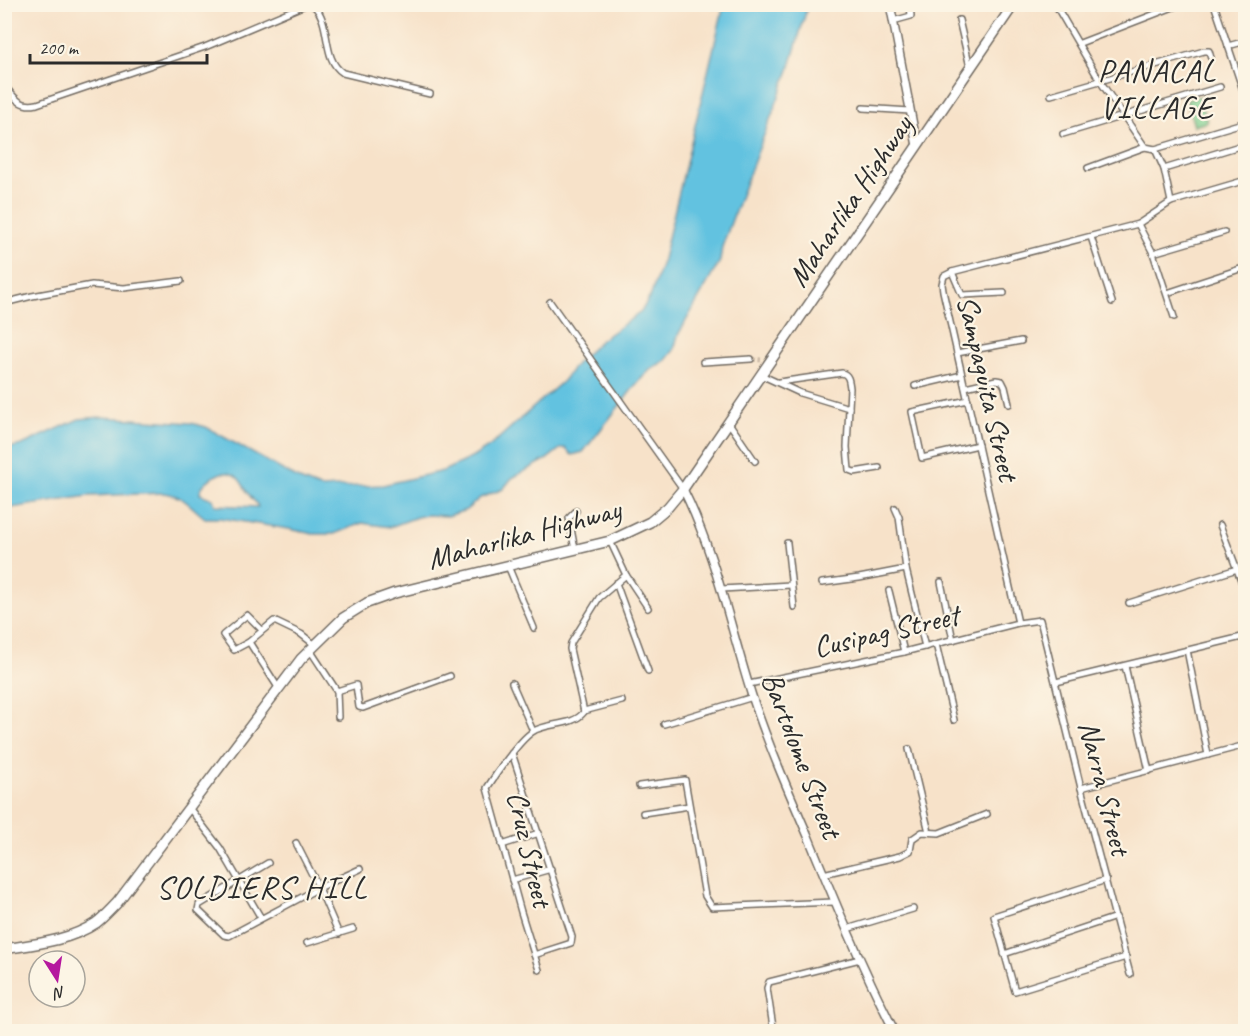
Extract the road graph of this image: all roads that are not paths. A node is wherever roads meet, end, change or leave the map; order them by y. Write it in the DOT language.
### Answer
graph roads {
  1 [pos="308,4"];
  2 [pos="890,4"];
  3 [pos="910,4"];
  4 [pos="1014,4"];
  5 [pos="1055,4"];
  6 [pos="1181,4"];
  7 [pos="1214,4"];
  8 [pos="318,7"];
  9 [pos="959,20"];
  10 [pos="893,21"];
  11 [pos="1245,41"];
  12 [pos="1080,43"];
  13 [pos="1228,46"];
  14 [pos="1212,58"];
  15 [pos="970,68"];
  16 [pos="1101,81"];
  17 [pos="1243,84"];
  18 [pos="4,85"];
  19 [pos="1220,87"];
  20 [pos="430,94"];
  21 [pos="1050,94"];
  22 [pos="1245,99"];
  23 [pos="863,108"];
  24 [pos="910,111"];
  25 [pos="1123,115"];
  26 [pos="1245,122"];
  27 [pos="1063,134"];
  28 [pos="1245,144"];
  29 [pos="917,146"];
  30 [pos="1145,147"];
  31 [pos="1155,149"];
  32 [pos="1088,168"];
  33 [pos="1164,169"];
  34 [pos="1245,180"];
  35 [pos="1171,202"];
  36 [pos="1138,224"];
  37 [pos="1224,232"];
  38 [pos="1091,237"];
  39 [pos="1154,254"];
  40 [pos="1245,267"];
  41 [pos="952,272"];
  42 [pos="181,281"];
  43 [pos="1004,293"];
  44 [pos="1167,293"];
  45 [pos="550,302"];
  46 [pos="1112,302"];
  47 [pos="4,303"];
  48 [pos="1174,317"];
  49 [pos="1021,341"];
  50 [pos="957,353"];
  51 [pos="750,359"];
  52 [pos="703,362"];
  53 [pos="761,375"];
  54 [pos="962,375"];
  55 [pos="779,382"];
  56 [pos="915,386"];
  57 [pos="965,387"];
  58 [pos="968,400"];
  59 [pos="1009,404"];
  60 [pos="849,408"];
  61 [pos="729,423"];
  62 [pos="978,445"];
  63 [pos="755,461"];
  64 [pos="879,468"];
  65 [pos="683,489"];
  66 [pos="895,508"];
  67 [pos="576,511"];
  68 [pos="1220,525"];
  69 [pos="610,541"];
  70 [pos="787,543"];
  71 [pos="575,550"];
  72 [pos="508,566"];
  73 [pos="906,568"];
  74 [pos="1237,569"];
  75 [pos="626,575"];
  76 [pos="941,582"];
  77 [pos="616,583"];
  78 [pos="822,583"];
  79 [pos="791,585"];
  80 [pos="722,589"];
  81 [pos="889,591"];
  82 [pos="1245,593"];
  83 [pos="1129,603"];
  84 [pos="794,607"];
  85 [pos="648,608"];
  86 [pos="1033,620"];
  87 [pos="1018,623"];
  88 [pos="534,628"];
  89 [pos="262,630"];
  90 [pos="1245,636"];
  91 [pos="953,640"];
  92 [pos="249,642"];
  93 [pos="936,644"];
  94 [pos="313,647"];
  95 [pos="926,647"];
  96 [pos="1187,650"];
  97 [pos="904,652"];
  98 [pos="1125,666"];
  99 [pos="648,671"];
  100 [pos="450,676"];
  101 [pos="1056,682"];
  102 [pos="512,683"];
  103 [pos="749,684"];
  104 [pos="279,689"];
  105 [pos="337,691"];
  106 [pos="753,697"];
  107 [pos="622,701"];
  108 [pos="584,711"];
  109 [pos="338,717"];
  110 [pos="954,720"];
  111 [pos="664,724"];
  112 [pos="532,731"];
  113 [pos="1245,745"];
  114 [pos="909,749"];
  115 [pos="512,753"];
  116 [pos="1208,755"];
  117 [pos="1149,771"];
  118 [pos="639,786"];
  119 [pos="1081,788"];
  120 [pos="689,806"];
  121 [pos="190,809"];
  122 [pos="643,813"];
  123 [pos="987,814"];
  124 [pos="929,832"];
  125 [pos="539,833"];
  126 [pos="296,843"];
  127 [pos="502,845"];
  128 [pos="268,863"];
  129 [pos="360,869"];
  130 [pos="551,869"];
  131 [pos="823,874"];
  132 [pos="239,879"];
  133 [pos="512,880"];
  134 [pos="1106,880"];
  135 [pos="319,888"];
  136 [pos="834,902"];
  137 [pos="913,909"];
  138 [pos="1116,917"];
  139 [pos="261,918"];
  140 [pos="353,929"];
  141 [pos="847,929"];
  142 [pos="339,934"];
  143 [pos="307,943"];
  144 [pos="4,949"];
  145 [pos="1004,954"];
  146 [pos="534,955"];
  147 [pos="1126,957"];
  148 [pos="860,959"];
  149 [pos="539,970"];
  150 [pos="1130,974"];
  151 [pos="773,1027"];
  152 [pos="895,1032"];
  1 -- 8 [label="street"];
  1 -- 18 [label="street"];
  2 -- 10 [label="street"];
  3 -- 10 [label="street"];
  4 -- 15 [label="main road, Maharlika Highway"];
  5 -- 12 [label="street"];
  6 -- 12 [label="street"];
  7 -- 13 [label="street"];
  8 -- 20 [label="street"];
  9 -- 15 [label="street"];
  10 -- 24 [label="street"];
  11 -- 13 [label="street"];
  12 -- 16 [label="street"];
  13 -- 17 [label="street"];
  14 -- 16 [label="street"];
  15 -- 29 [label="main road, Maharlika Highway"];
  16 -- 21 [label="street"];
  16 -- 25 [label="street"];
  17 -- 22 [label="street"];
  19 -- 25 [label="street"];
  23 -- 24 [label="street"];
  24 -- 29 [label="street"];
  25 -- 27 [label="street"];
  25 -- 30 [label="street"];
  26 -- 31 [label="street"];
  28 -- 33 [label="street"];
  29 -- 53 [label="main road, Maharlika Highway"];
  30 -- 31 [label="street"];
  30 -- 32 [label="street"];
  31 -- 33 [label="street"];
  33 -- 35 [label="street"];
  34 -- 35 [label="street, Sampaguita Street"];
  35 -- 36 [label="street, Sampaguita Street"];
  36 -- 38 [label="street, Sampaguita Street"];
  36 -- 39 [label="street"];
  37 -- 39 [label="street"];
  38 -- 41 [label="street, Sampaguita Street"];
  38 -- 46 [label="street"];
  39 -- 44 [label="street"];
  40 -- 44 [label="street"];
  41 -- 43 [label="street"];
  41 -- 50 [label="street, Sampaguita Street"];
  42 -- 47 [label="street"];
  44 -- 48 [label="street"];
  45 -- 65 [label="street"];
  49 -- 50 [label="street"];
  50 -- 54 [label="street, Sampaguita Street"];
  51 -- 52 [label="street"];
  53 -- 55 [label="street"];
  53 -- 61 [label="main road, Maharlika Highway"];
  54 -- 56 [label="street"];
  54 -- 57 [label="street, Sampaguita Street"];
  55 -- 60 [label="street"];
  55 -- 60 [label="street"];
  57 -- 58 [label="street, Sampaguita Street"];
  57 -- 59 [label="street"];
  58 -- 62 [label="street, Sampaguita Street"];
  58 -- 62 [label="street"];
  60 -- 64 [label="street"];
  61 -- 63 [label="street"];
  61 -- 65 [label="main road, Maharlika Highway"];
  62 -- 87 [label="street, Sampaguita Street"];
  65 -- 69 [label="main road, Maharlika Highway"];
  65 -- 80 [label="street, Bartolome Street"];
  66 -- 73 [label="street"];
  67 -- 71 [label="street"];
  68 -- 74 [label="street"];
  69 -- 71 [label="main road, Maharlika Highway"];
  69 -- 75 [label="street"];
  70 -- 79 [label="street"];
  71 -- 72 [label="main road, Maharlika Highway"];
  72 -- 88 [label="street"];
  72 -- 94 [label="main road, Maharlika Highway"];
  73 -- 78 [label="street"];
  73 -- 95 [label="street"];
  74 -- 82 [label="street"];
  74 -- 83 [label="street"];
  75 -- 77 [label="street"];
  75 -- 85 [label="street"];
  76 -- 91 [label="street"];
  77 -- 99 [label="street"];
  77 -- 108 [label="street"];
  79 -- 80 [label="street"];
  79 -- 84 [label="street"];
  80 -- 103 [label="street, Bartolome Street"];
  81 -- 97 [label="street"];
  86 -- 87 [label="street, Cusipag Street"];
  86 -- 101 [label="street, Narra Street"];
  87 -- 91 [label="street, Cusipag Street"];
  89 -- 92 [label="street"];
  89 -- 92 [label="street"];
  89 -- 94 [label="street"];
  90 -- 96 [label="street"];
  91 -- 93 [label="street, Cusipag Street"];
  92 -- 104 [label="street"];
  93 -- 95 [label="street, Cusipag Street"];
  93 -- 110 [label="street"];
  94 -- 104 [label="main road, Maharlika Highway"];
  94 -- 105 [label="street"];
  95 -- 97 [label="street, Cusipag Street"];
  96 -- 98 [label="street"];
  96 -- 116 [label="street"];
  97 -- 103 [label="street, Cusipag Street"];
  98 -- 101 [label="street"];
  98 -- 117 [label="street"];
  100 -- 105 [label="street"];
  101 -- 119 [label="street, Narra Street"];
  102 -- 112 [label="street"];
  103 -- 106 [label="street, Bartolome Street"];
  104 -- 121 [label="main road, Maharlika Highway"];
  105 -- 109 [label="street"];
  106 -- 111 [label="street"];
  106 -- 131 [label="street, Bartolome Street"];
  107 -- 108 [label="street"];
  108 -- 112 [label="street"];
  112 -- 115 [label="street, Cruz Street"];
  113 -- 116 [label="street"];
  114 -- 124 [label="street"];
  115 -- 125 [label="street"];
  115 -- 127 [label="street, Cruz Street"];
  116 -- 117 [label="street"];
  117 -- 119 [label="street"];
  118 -- 120 [label="street"];
  119 -- 134 [label="street, Narra Street"];
  120 -- 122 [label="street"];
  120 -- 136 [label="street"];
  121 -- 132 [label="street"];
  121 -- 144 [label="main road, Maharlika Highway"];
  123 -- 124 [label="street"];
  124 -- 131 [label="street"];
  125 -- 127 [label="street"];
  125 -- 130 [label="street"];
  126 -- 135 [label="street"];
  127 -- 133 [label="street, Cruz Street"];
  128 -- 132 [label="street"];
  129 -- 135 [label="street"];
  130 -- 133 [label="street"];
  130 -- 146 [label="street"];
  131 -- 136 [label="street, Bartolome Street"];
  132 -- 139 [label="street"];
  132 -- 139 [label="street"];
  133 -- 146 [label="street, Cruz Street"];
  134 -- 138 [label="street, Narra Street"];
  134 -- 145 [label="street"];
  135 -- 139 [label="street"];
  135 -- 142 [label="street"];
  136 -- 141 [label="street, Bartolome Street"];
  137 -- 141 [label="street"];
  138 -- 145 [label="street"];
  138 -- 147 [label="street, Narra Street"];
  140 -- 142 [label="street"];
  141 -- 148 [label="street, Bartolome Street"];
  142 -- 143 [label="street"];
  145 -- 147 [label="street"];
  146 -- 149 [label="street, Cruz Street"];
  147 -- 150 [label="street, Narra Street"];
  148 -- 151 [label="street"];
  148 -- 152 [label="street, Bartolome Street"];
}
